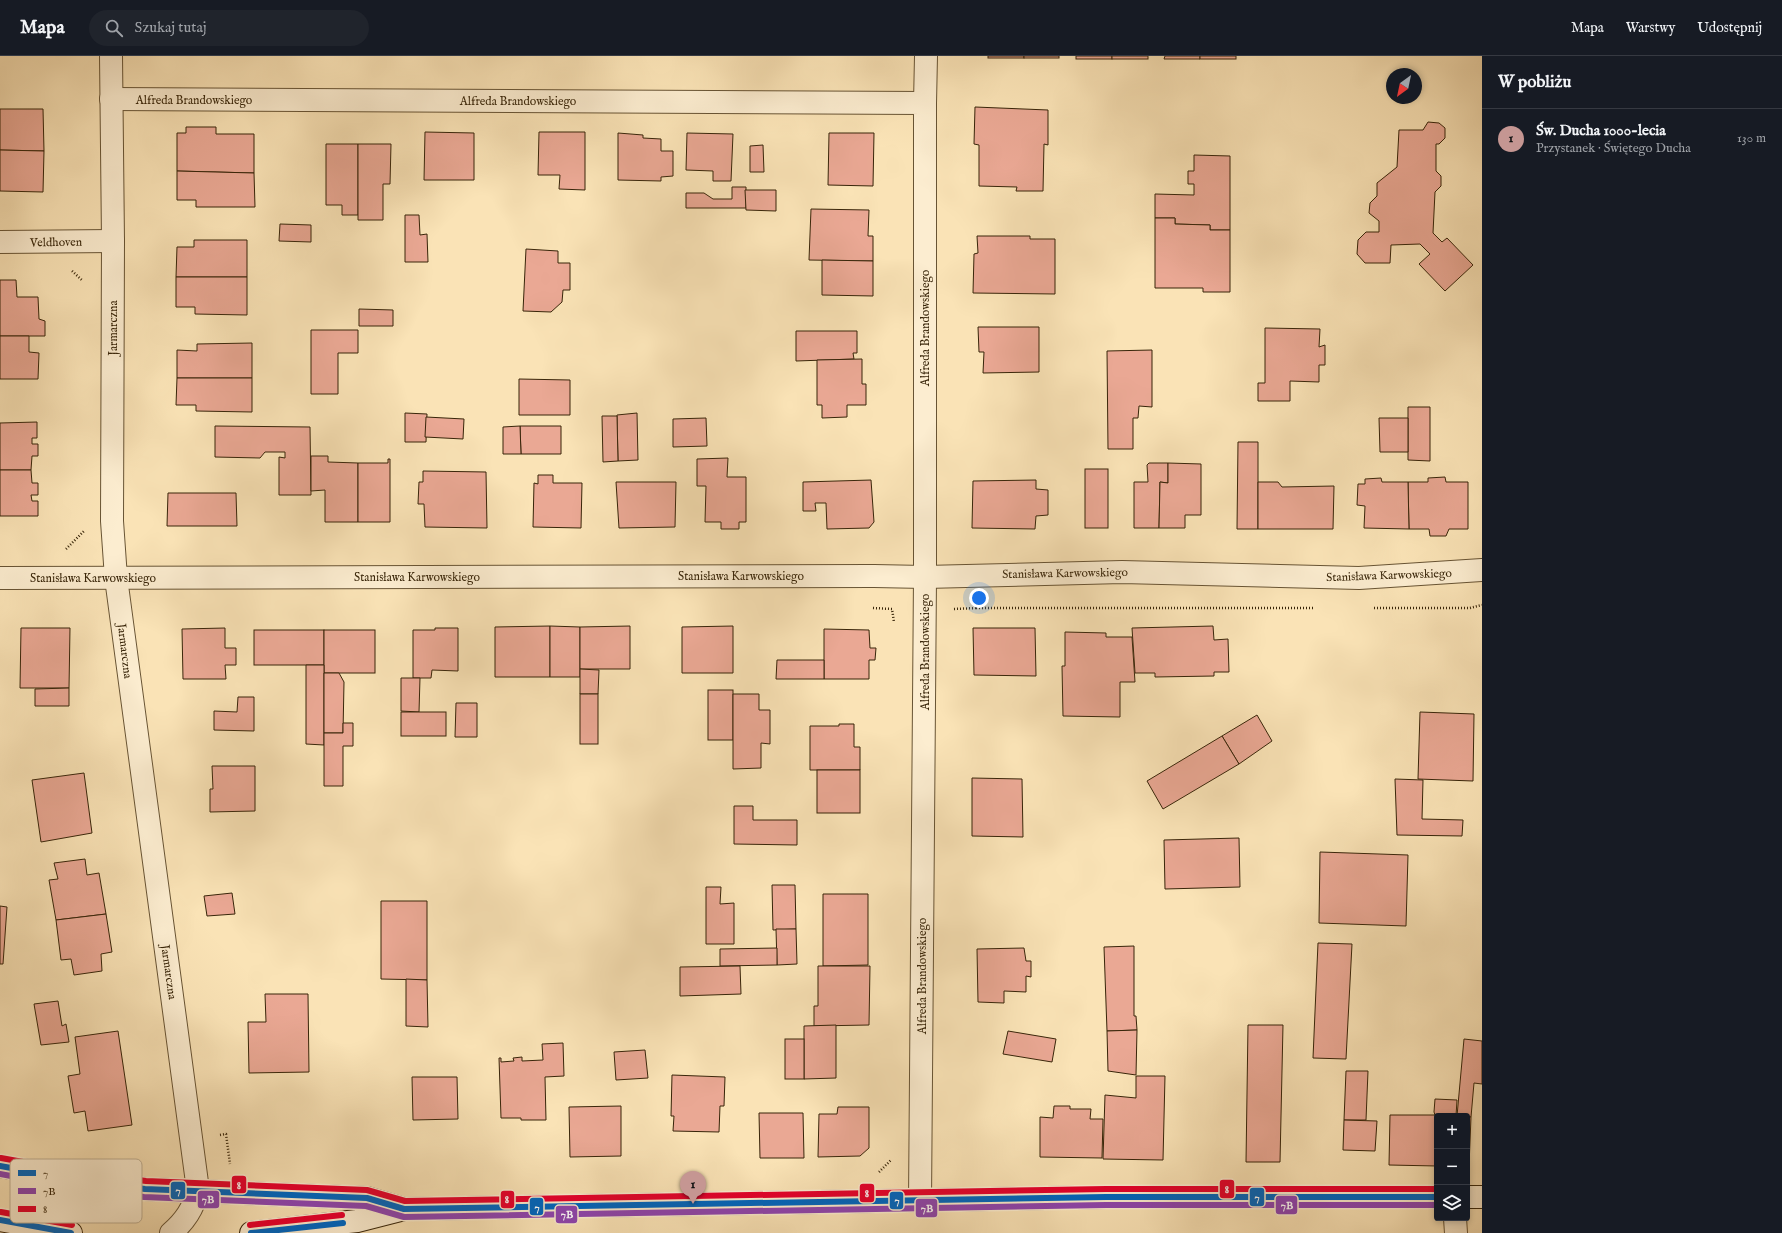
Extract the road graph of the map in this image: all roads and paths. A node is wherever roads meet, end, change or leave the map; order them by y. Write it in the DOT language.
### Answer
graph roads {
  1 [pos="111,56"];
  2 [pos="926,56"];
  3 [pos="111,99"];
  4 [pos="925,103"];
  5 [pos="113,241"];
  6 [pos="0,242"];
  7 [pos="1482,570"];
  8 [pos="925,577"];
  9 [pos="0,578"];
  10 [pos="116,578"];
  11 [pos="1482,605"];
  12 [pos="976,608"];
  13 [pos="1314,608"];
  14 [pos="1369,608"];
  15 [pos="0,1166"];
  16 [pos="10,1168"];
  17 [pos="142,1190"];
  18 [pos="198,1190"];
  19 [pos="1434,1197"];
  20 [pos="1470,1197"];
  21 [pos="1482,1197"];
  22 [pos="920,1201"];
  23 [pos="404,1209"];
  24 [pos="0,1220"];
  25 [pos="1455,1221"];
  26 [pos="10,1222"];
  27 [pos="16,1223"];
  28 [pos="71,1233"];
  29 [pos="171,1233"];
  30 [pos="251,1233"];
  31 [pos="1456,1233"];
  1 -- 3 [label="street, Jarmarczna"];
  2 -- 4 [label="street, Alfreda Brandowskiego"];
  3 -- 4 [label="street, Alfreda Brandowskiego"];
  3 -- 5 [label="street, Jarmarczna"];
  4 -- 8 [label="street, Alfreda Brandowskiego"];
  5 -- 6 [label="street, Veldhoven"];
  5 -- 10 [label="street, Jarmarczna"];
  7 -- 8 [label="street, Stanisława Karwowskiego"];
  8 -- 10 [label="street, Stanisława Karwowskiego"];
  8 -- 22 [label="street, Alfreda Brandowskiego"];
  9 -- 10 [label="street, Stanisława Karwowskiego"];
  10 -- 18 [label="street, Jarmarczna"];
  11 -- 14 [label="path"];
  12 -- 13 [label="path"];
  15 -- 16 [label="street"];
  17 -- 18 [label="street"];
  18 -- 23 [label="street"];
  18 -- 29 [label="street, Jarmarczna"];
  19 -- 22 [label="street"];
  20 -- 21 [label="street"];
  22 -- 23 [label="street"];
  23 -- 30 [label="street"];
  24 -- 26 [label="street"];
  25 -- 31 [label="street"];
  27 -- 28 [label="street"];
}
